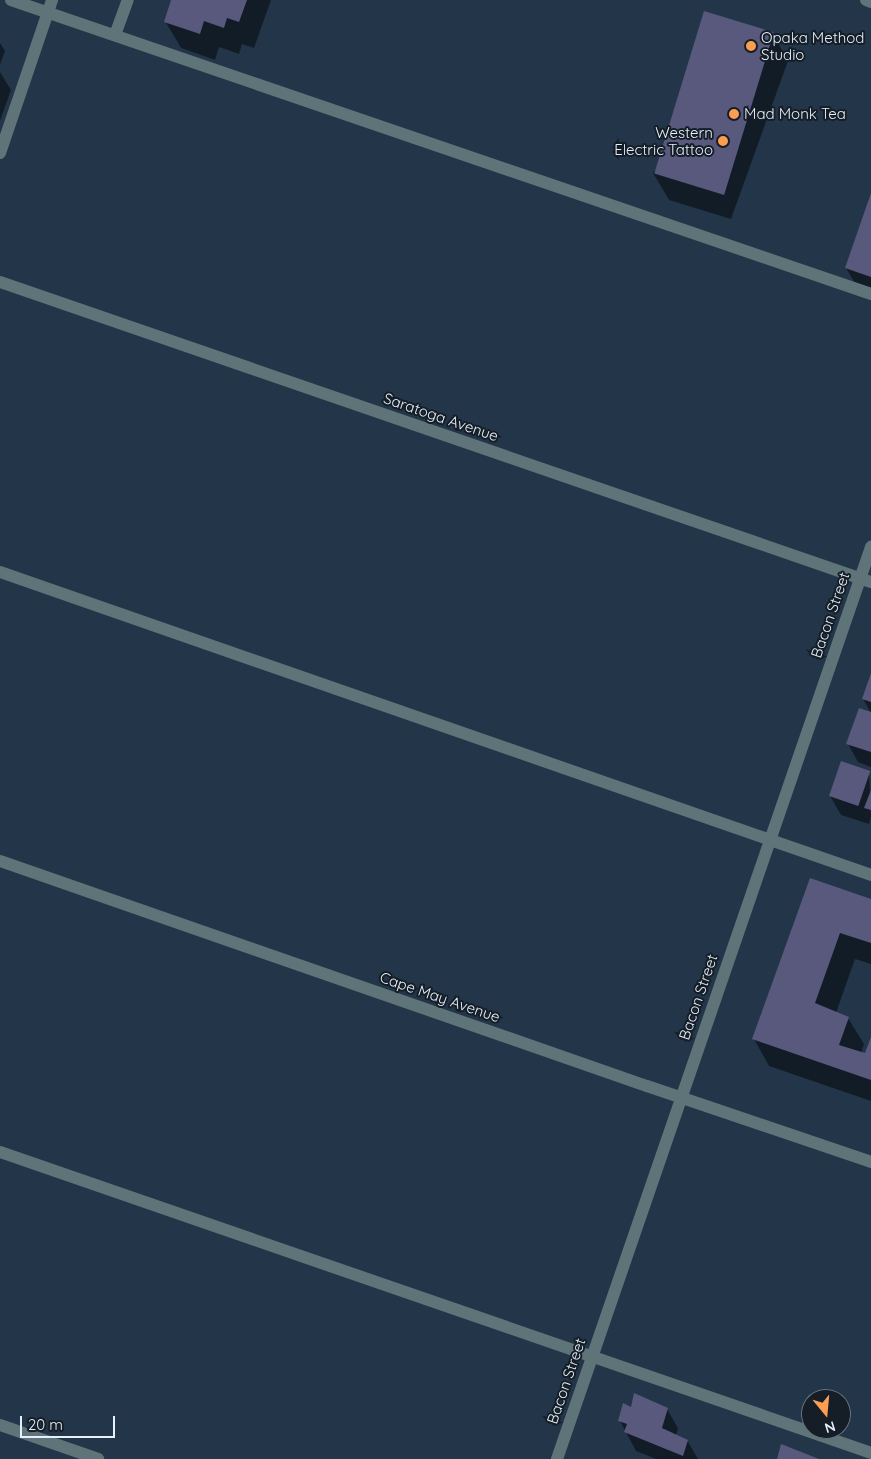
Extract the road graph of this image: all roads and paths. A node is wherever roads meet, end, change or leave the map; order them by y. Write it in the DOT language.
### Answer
graph roads {
  1 [pos="11,0"];
  2 [pos="52,0"];
  3 [pos="128,0"];
  4 [pos="866,0"];
  5 [pos="871,2"];
  6 [pos="48,12"];
  7 [pos="115,35"];
  8 [pos="0,153"];
  9 [pos="0,282"];
  10 [pos="871,294"];
  11 [pos="871,547"];
  12 [pos="0,572"];
  13 [pos="866,580"];
  14 [pos="769,840"];
  15 [pos="0,861"];
  16 [pos="871,875"];
  17 [pos="681,1097"];
  18 [pos="0,1152"];
  19 [pos="871,1162"];
  20 [pos="591,1358"];
  21 [pos="0,1425"];
  22 [pos="871,1453"];
  23 [pos="98,1459"];
  24 [pos="557,1459"];
  1 -- 6 [label="street"];
  2 -- 6 [label="street"];
  3 -- 7 [label="street"];
  4 -- 5 [label="street"];
  6 -- 7 [label="street"];
  6 -- 8 [label="street"];
  7 -- 10 [label="street"];
  9 -- 13 [label="street, Saratoga Avenue"];
  11 -- 13 [label="street, Bacon Street"];
  12 -- 14 [label="street"];
  13 -- 14 [label="street, Bacon Street"];
  14 -- 16 [label="street"];
  14 -- 17 [label="street, Bacon Street"];
  15 -- 17 [label="street, Cape May Avenue"];
  17 -- 19 [label="street, Cape May Avenue"];
  17 -- 20 [label="street, Bacon Street"];
  18 -- 20 [label="street"];
  20 -- 22 [label="street"];
  20 -- 24 [label="street, Bacon Street"];
  21 -- 23 [label="street"];
}
